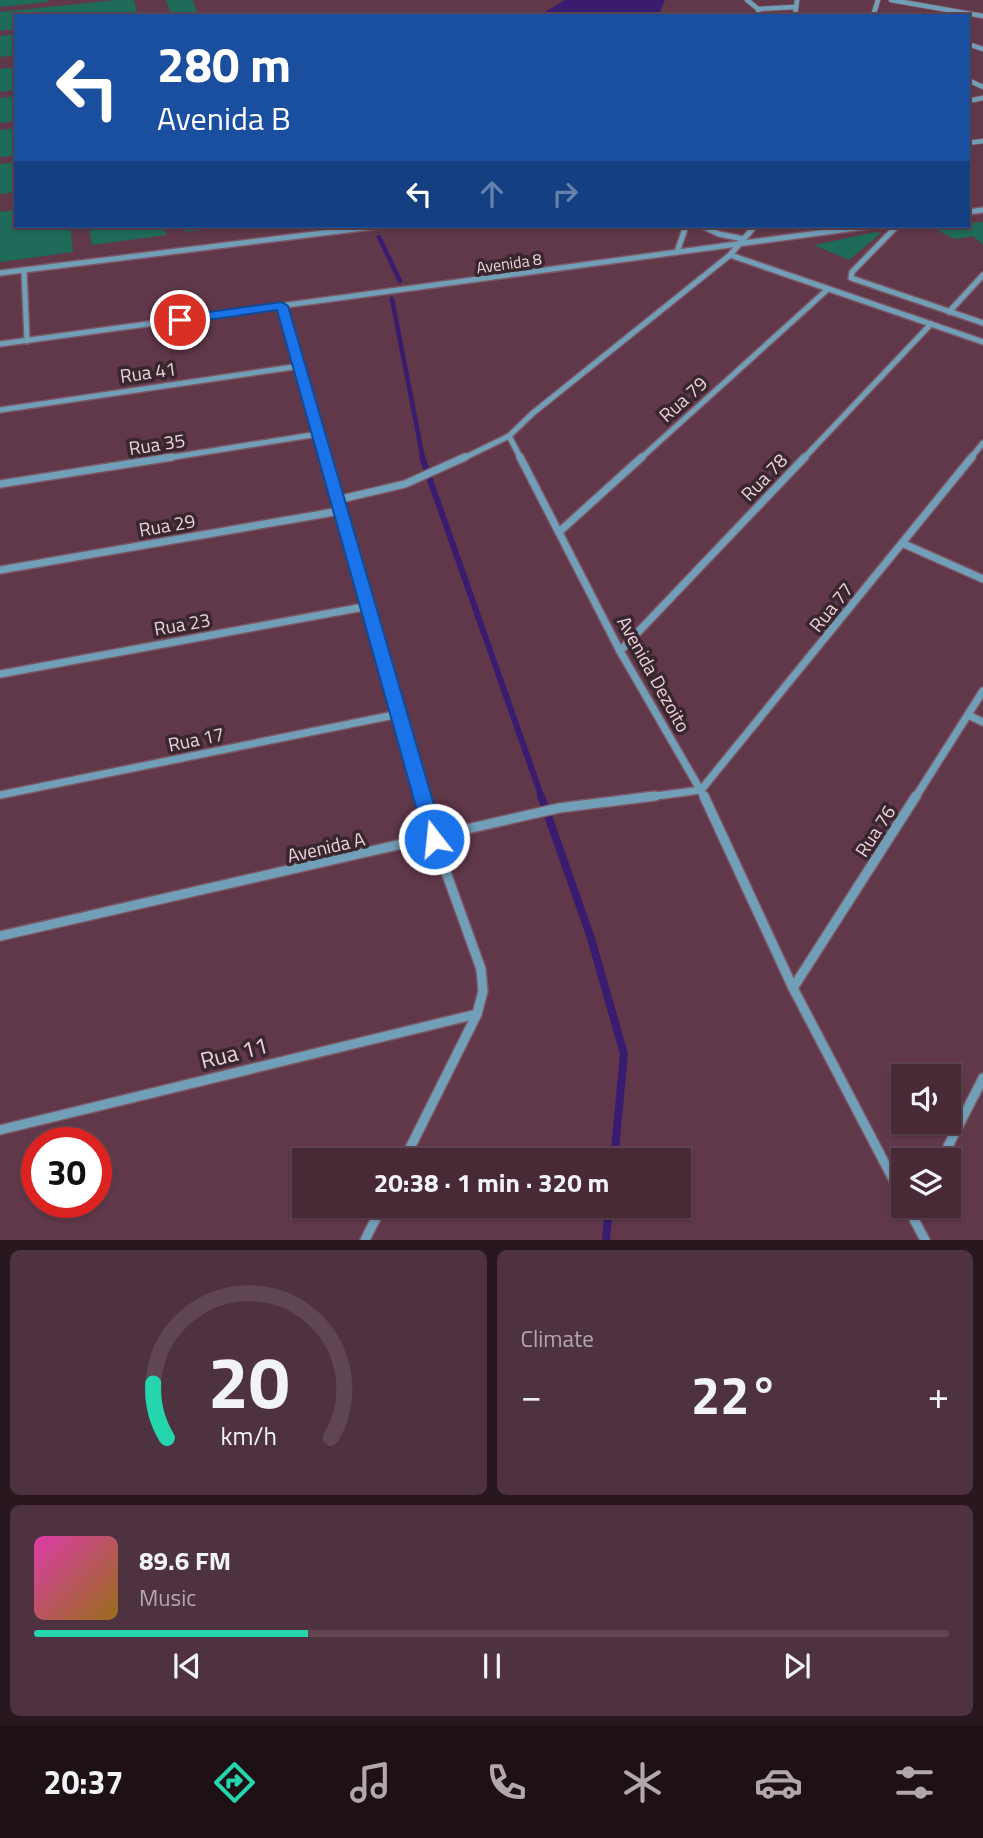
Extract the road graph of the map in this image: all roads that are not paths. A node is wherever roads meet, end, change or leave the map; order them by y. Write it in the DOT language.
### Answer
graph roads {
  1 [pos="747,0"];
  2 [pos="797,0"];
  3 [pos="891,0"];
  4 [pos="910,1"];
  5 [pos="796,7"];
  6 [pos="758,9"];
  7 [pos="759,14"];
  8 [pos="795,14"];
  9 [pos="975,15"];
  10 [pos="983,16"];
  11 [pos="970,19"];
  12 [pos="364,228"];
  13 [pos="686,228"];
  14 [pos="706,228"];
  15 [pos="753,228"];
  16 [pos="854,228"];
  17 [pos="895,228"];
  18 [pos="741,242"];
  19 [pos="677,252"];
  20 [pos="730,255"];
  21 [pos="24,270"];
  22 [pos="0,273"];
  23 [pos="983,275"];
  24 [pos="828,289"];
  25 [pos="282,306"];
  26 [pos="949,312"];
  27 [pos="983,323"];
  28 [pos="931,324"];
  29 [pos="27,341"];
  30 [pos="983,342"];
  31 [pos="0,344"];
  32 [pos="300,366"];
  33 [pos="0,410"];
  34 [pos="318,434"];
  35 [pos="509,436"];
  36 [pos="983,443"];
  37 [pos="0,484"];
  38 [pos="337,500"];
  39 [pos="340,511"];
  40 [pos="559,532"];
  41 [pos="904,544"];
  42 [pos="0,570"];
  43 [pos="983,579"];
  44 [pos="369,606"];
  45 [pos="620,652"];
  46 [pos="0,674"];
  47 [pos="983,691"];
  48 [pos="399,713"];
  49 [pos="968,715"];
  50 [pos="983,722"];
  51 [pos="701,790"];
  52 [pos="0,795"];
  53 [pos="434,839"];
  54 [pos="0,936"];
  55 [pos="793,988"];
  56 [pos="477,1014"];
  57 [pos="983,1078"];
  58 [pos="0,1130"];
  59 [pos="410,1148"];
  60 [pos="947,1148"];
  61 [pos="891,1175"];
  62 [pos="376,1218"];
  63 [pos="916,1218"];
  64 [pos="365,1240"];
  65 [pos="925,1240"];
  1 -- 6 [label="street"];
  2 -- 5 [label="street"];
  3 -- 4 [label="street"];
  4 -- 9 [label="street"];
  5 -- 6 [label="street"];
  5 -- 8 [label="street"];
  6 -- 7 [label="street"];
  9 -- 10 [label="street"];
  9 -- 11 [label="street"];
  12 -- 21 [label="street"];
  13 -- 19 [label="street"];
  14 -- 18 [label="street"];
  15 -- 18 [label="street"];
  16 -- 18 [label="street, Avenida 8"];
  17 -- 26 [label="street"];
  18 -- 19 [label="street, Avenida 8"];
  18 -- 20 [label="street"];
  19 -- 25 [label="street, Avenida 8"];
  20 -- 24 [label="street"];
  20 -- 35 [label="street"];
  21 -- 22 [label="street"];
  21 -- 29 [label="street"];
  23 -- 26 [label="street"];
  24 -- 28 [label="street"];
  24 -- 40 [label="street, Rua 79"];
  25 -- 29 [label="street, Avenida 8"];
  25 -- 32 [label="street"];
  26 -- 27 [label="street"];
  28 -- 30 [label="street"];
  28 -- 45 [label="street, Rua 78"];
  29 -- 31 [label="street, Avenida 8"];
  32 -- 33 [label="street, Rua 41"];
  32 -- 34 [label="street"];
  34 -- 37 [label="street, Rua 35"];
  34 -- 38 [label="street"];
  35 -- 38 [label="street"];
  35 -- 40 [label="street, Avenida Dezoito"];
  36 -- 41 [label="street, Rua 77"];
  38 -- 39 [label="street"];
  39 -- 42 [label="street, Rua 29"];
  39 -- 44 [label="street"];
  40 -- 45 [label="street, Avenida Dezoito"];
  41 -- 43 [label="street"];
  41 -- 51 [label="street, Rua 77"];
  44 -- 46 [label="street, Rua 23"];
  44 -- 48 [label="street"];
  45 -- 51 [label="street, Avenida Dezoito"];
  47 -- 49 [label="street, Rua 76"];
  48 -- 52 [label="street, Rua 17"];
  48 -- 53 [label="street"];
  49 -- 50 [label="street"];
  49 -- 55 [label="street, Rua 76"];
  51 -- 53 [label="street, Avenida A"];
  51 -- 55 [label="street, Avenida Dezoito"];
  53 -- 54 [label="street, Avenida A"];
  53 -- 56 [label="street"];
  55 -- 61 [label="street, Avenida Dezoito"];
  56 -- 58 [label="street, Rua 11"];
  56 -- 59 [label="street"];
  57 -- 60 [label="street"];
  62 -- 64 [label="street"];
  63 -- 65 [label="street"];
}
